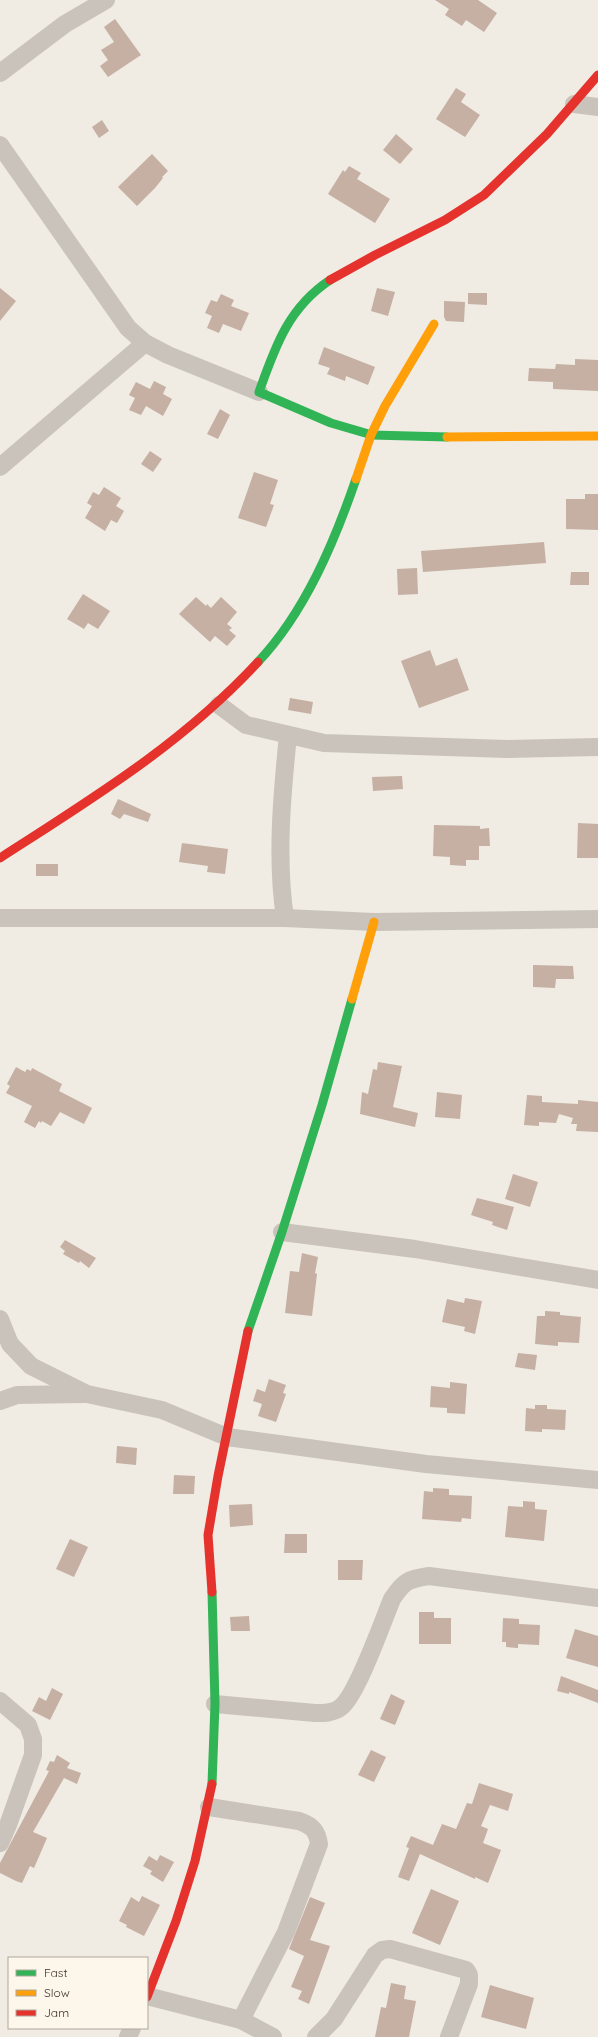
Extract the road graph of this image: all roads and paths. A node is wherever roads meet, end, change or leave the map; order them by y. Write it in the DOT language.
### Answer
graph roads {
  1 [pos="106,0"];
  2 [pos="0,73"];
  3 [pos="598,75"];
  4 [pos="574,104"];
  5 [pos="598,107"];
  6 [pos="0,145"];
  7 [pos="434,324"];
  8 [pos="145,343"];
  9 [pos="259,392"];
  10 [pos="372,435"];
  11 [pos="598,436"];
  12 [pos="0,467"];
  13 [pos="219,704"];
  14 [pos="288,735"];
  15 [pos="598,747"];
  16 [pos="0,858"];
  17 [pos="0,918"];
  18 [pos="285,918"];
  19 [pos="598,919"];
  20 [pos="374,922"];
  21 [pos="282,1232"];
  22 [pos="598,1280"];
  23 [pos="0,1319"];
  24 [pos="87,1394"];
  25 [pos="0,1401"];
  26 [pos="226,1437"];
  27 [pos="598,1480"];
  28 [pos="598,1598"];
  29 [pos="0,1701"];
  30 [pos="215,1704"];
  31 [pos="209,1807"];
  32 [pos="0,1843"];
  33 [pos="148,1993"];
  34 [pos="148,1996"];
  35 [pos="241,2020"];
  36 [pos="273,2037"];
  37 [pos="316,2037"];
  38 [pos="449,2037"];
  1 -- 2 [label="street"];
  3 -- 4 [label="street"];
  4 -- 5 [label="street"];
  4 -- 9 [label="street"];
  6 -- 8 [label="street"];
  7 -- 10 [label="street"];
  8 -- 9 [label="street"];
  8 -- 12 [label="street"];
  9 -- 10 [label="street"];
  10 -- 11 [label="street"];
  10 -- 13 [label="street"];
  13 -- 14 [label="street"];
  13 -- 16 [label="street"];
  14 -- 15 [label="street"];
  14 -- 18 [label="street"];
  17 -- 18 [label="street"];
  18 -- 20 [label="street"];
  19 -- 20 [label="street"];
  20 -- 21 [label="street"];
  21 -- 22 [label="street"];
  21 -- 26 [label="street"];
  23 -- 24 [label="street"];
  24 -- 25 [label="street"];
  24 -- 26 [label="street"];
  26 -- 27 [label="street"];
  26 -- 30 [label="street"];
  28 -- 30 [label="street"];
  29 -- 32 [label="street"];
  30 -- 31 [label="street"];
  31 -- 33 [label="street"];
  31 -- 35 [label="street"];
  34 -- 35 [label="street"];
  35 -- 36 [label="street"];
  37 -- 38 [label="street"];
}
